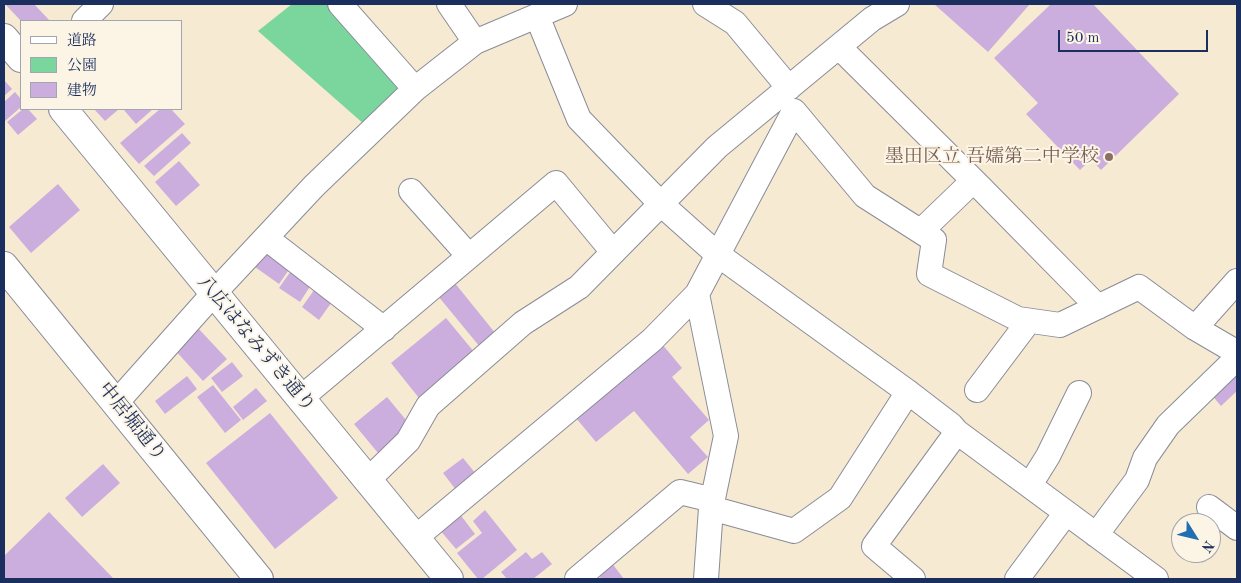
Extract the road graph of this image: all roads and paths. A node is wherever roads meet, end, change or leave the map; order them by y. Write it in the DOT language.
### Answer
graph roads {
  1 [pos="101,4"];
  2 [pos="340,4"];
  3 [pos="449,4"];
  4 [pos="565,4"];
  5 [pos="705,4"];
  6 [pos="897,4"];
  7 [pos="537,16"];
  8 [pos="85,20"];
  9 [pos="4,38"];
  10 [pos="475,42"];
  11 [pos="839,47"];
  12 [pos="20,57"];
  13 [pos="789,88"];
  14 [pos="415,89"];
  15 [pos="64,110"];
  16 [pos="973,181"];
  17 [pos="411,191"];
  18 [pos="661,204"];
  19 [pos="921,231"];
  20 [pos="266,238"];
  21 [pos="613,252"];
  22 [pos="717,254"];
  23 [pos="469,256"];
  24 [pos="5,271"];
  25 [pos="1237,281"];
  26 [pos="214,293"];
  27 [pos="697,294"];
  28 [pos="1098,307"];
  29 [pos="1029,321"];
  30 [pos="1195,328"];
  31 [pos="384,329"];
  32 [pos="1237,357"];
  33 [pos="977,390"];
  34 [pos="908,392"];
  35 [pos="1079,393"];
  36 [pos="301,398"];
  37 [pos="116,403"];
  38 [pos="957,432"];
  39 [pos="368,480"];
  40 [pos="1030,486"];
  41 [pos="712,504"];
  42 [pos="1209,507"];
  43 [pos="1066,513"];
  44 [pos="1237,528"];
  45 [pos="1096,535"];
  46 [pos="415,538"];
  47 [pos="259,579"];
  48 [pos="449,579"];
  49 [pos="577,579"];
  50 [pos="706,579"];
  51 [pos="913,579"];
  52 [pos="1017,579"];
  53 [pos="1156,579"];
  1 -- 8 [label="street"];
  2 -- 14 [label="street"];
  3 -- 10 [label="street"];
  4 -- 7 [label="street"];
  5 -- 13 [label="street"];
  6 -- 11 [label="street"];
  7 -- 10 [label="street"];
  7 -- 18 [label="street"];
  9 -- 12 [label="street"];
  10 -- 14 [label="street"];
  11 -- 13 [label="street"];
  11 -- 16 [label="street"];
  13 -- 18 [label="street"];
  14 -- 20 [label="street"];
  15 -- 26 [label="street, 八広はなみずき通り"];
  16 -- 19 [label="street"];
  16 -- 28 [label="street"];
  17 -- 23 [label="street"];
  18 -- 21 [label="street"];
  18 -- 22 [label="street"];
  19 -- 22 [label="street"];
  19 -- 29 [label="street"];
  20 -- 26 [label="street"];
  20 -- 31 [label="street"];
  21 -- 23 [label="street"];
  21 -- 39 [label="street"];
  22 -- 27 [label="street"];
  22 -- 34 [label="street"];
  23 -- 31 [label="street"];
  24 -- 37 [label="street, 中居堀通り"];
  25 -- 30 [label="street"];
  26 -- 36 [label="street, 八広はなみずき通り"];
  26 -- 37 [label="street"];
  27 -- 41 [label="street"];
  27 -- 46 [label="street"];
  28 -- 29 [label="street"];
  28 -- 30 [label="street"];
  29 -- 33 [label="street"];
  30 -- 32 [label="street"];
  31 -- 36 [label="street"];
  32 -- 45 [label="street"];
  34 -- 38 [label="street"];
  34 -- 41 [label="street"];
  35 -- 40 [label="street"];
  36 -- 39 [label="street, 八広はなみずき通り"];
  37 -- 47 [label="street, 中居堀通り"];
  38 -- 40 [label="street"];
  38 -- 51 [label="street"];
  39 -- 46 [label="street, 八広はなみずき通り"];
  40 -- 43 [label="street"];
  41 -- 49 [label="street"];
  41 -- 50 [label="street"];
  42 -- 44 [label="street"];
  43 -- 45 [label="street"];
  43 -- 52 [label="street"];
  45 -- 53 [label="street"];
  46 -- 48 [label="street, 八広はなみずき通り"];
}
